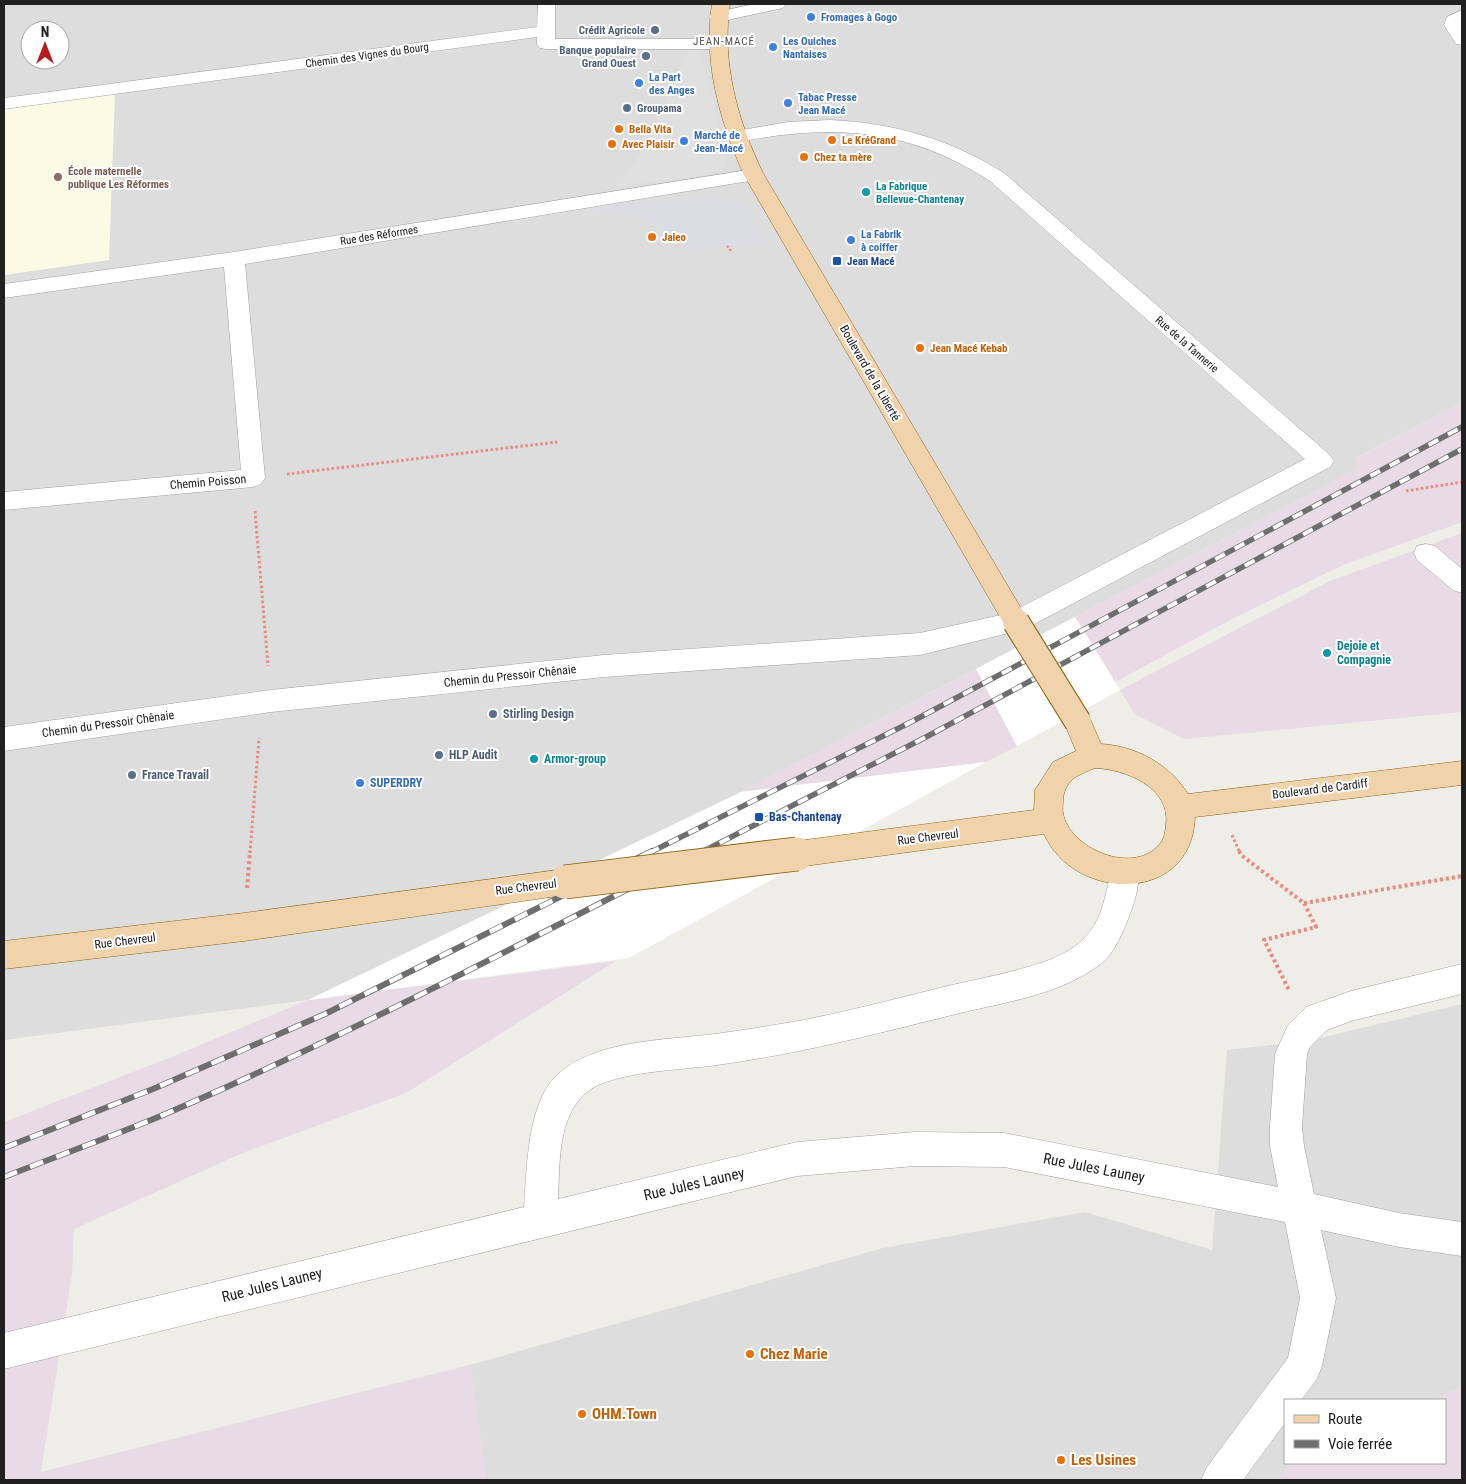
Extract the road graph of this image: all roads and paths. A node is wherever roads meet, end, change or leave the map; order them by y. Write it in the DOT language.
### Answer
graph roads {
  1 [pos="546,4"];
  2 [pos="777,4"];
  3 [pos="719,10"];
  4 [pos="1462,15"];
  5 [pos="546,31"];
  6 [pos="1462,40"];
  7 [pos="718,44"];
  8 [pos="4,104"];
  9 [pos="737,136"];
  10 [pos="754,175"];
  11 [pos="727,246"];
  12 [pos="731,251"];
  13 [pos="234,259"];
  14 [pos="4,291"];
  15 [pos="557,442"];
  16 [pos="253,478"];
  17 [pos="1462,482"];
  18 [pos="1406,491"];
  19 [pos="4,501"];
  20 [pos="1426,553"];
  21 [pos="1462,583"];
  22 [pos="1016,622"];
  23 [pos="271,701"];
  24 [pos="4,739"];
  25 [pos="1092,756"];
  26 [pos="1462,773"];
  27 [pos="1218,802"];
  28 [pos="1178,807"];
  29 [pos="1050,820"];
  30 [pos="1125,872"];
  31 [pos="1462,876"];
  32 [pos="1304,902"];
  33 [pos="244,927"];
  34 [pos="4,955"];
  35 [pos="1462,979"];
  36 [pos="1308,1027"];
  37 [pos="1301,1208"];
  38 [pos="540,1220"];
  39 [pos="1462,1239"];
  40 [pos="4,1351"];
  41 [pos="1220,1480"];
  1 -- 5 [label="street"];
  2 -- 3 [label="street"];
  3 -- 7 [label="main road, Boulevard de la Liberté"];
  4 -- 6 [label="street"];
  5 -- 7 [label="street"];
  5 -- 8 [label="street, Chemin des Vignes du Bourg"];
  7 -- 9 [label="main road, Boulevard de la Liberté"];
  9 -- 10 [label="main road, Boulevard de la Liberté"];
  9 -- 22 [label="street, Rue de la Tannerie"];
  10 -- 13 [label="street, Rue des Réformes"];
  10 -- 22 [label="main road, Boulevard de la Liberté"];
  11 -- 12 [label="path"];
  13 -- 14 [label="street, Rue des Réformes"];
  13 -- 16 [label="street, Chemin Poisson"];
  15 -- 16 [label="path"];
  16 -- 19 [label="street, Chemin Poisson"];
  16 -- 23 [label="path"];
  17 -- 18 [label="path"];
  20 -- 21 [label="street"];
  22 -- 23 [label="street, Chemin du Pressoir Chênaie"];
  22 -- 25 [label="main road, Boulevard de la Liberté, bridge"];
  23 -- 24 [label="street, Chemin du Pressoir Chênaie"];
  23 -- 33 [label="path"];
  25 -- 28 [label="main road"];
  25 -- 29 [label="main road"];
  26 -- 27 [label="main road, Boulevard de Cardiff"];
  27 -- 28 [label="main road, Boulevard de Cardiff"];
  27 -- 32 [label="path"];
  28 -- 30 [label="main road"];
  29 -- 30 [label="main road"];
  29 -- 33 [label="main road, Rue Chevreul, bridge"];
  30 -- 38 [label="street"];
  31 -- 32 [label="path"];
  32 -- 36 [label="path"];
  33 -- 34 [label="main road, Rue Chevreul"];
  35 -- 36 [label="street"];
  36 -- 37 [label="street"];
  37 -- 38 [label="street, Rue Jules Launey"];
  37 -- 39 [label="street, Rue Jules Launey"];
  37 -- 41 [label="street"];
  38 -- 40 [label="street, Rue Jules Launey"];
}
